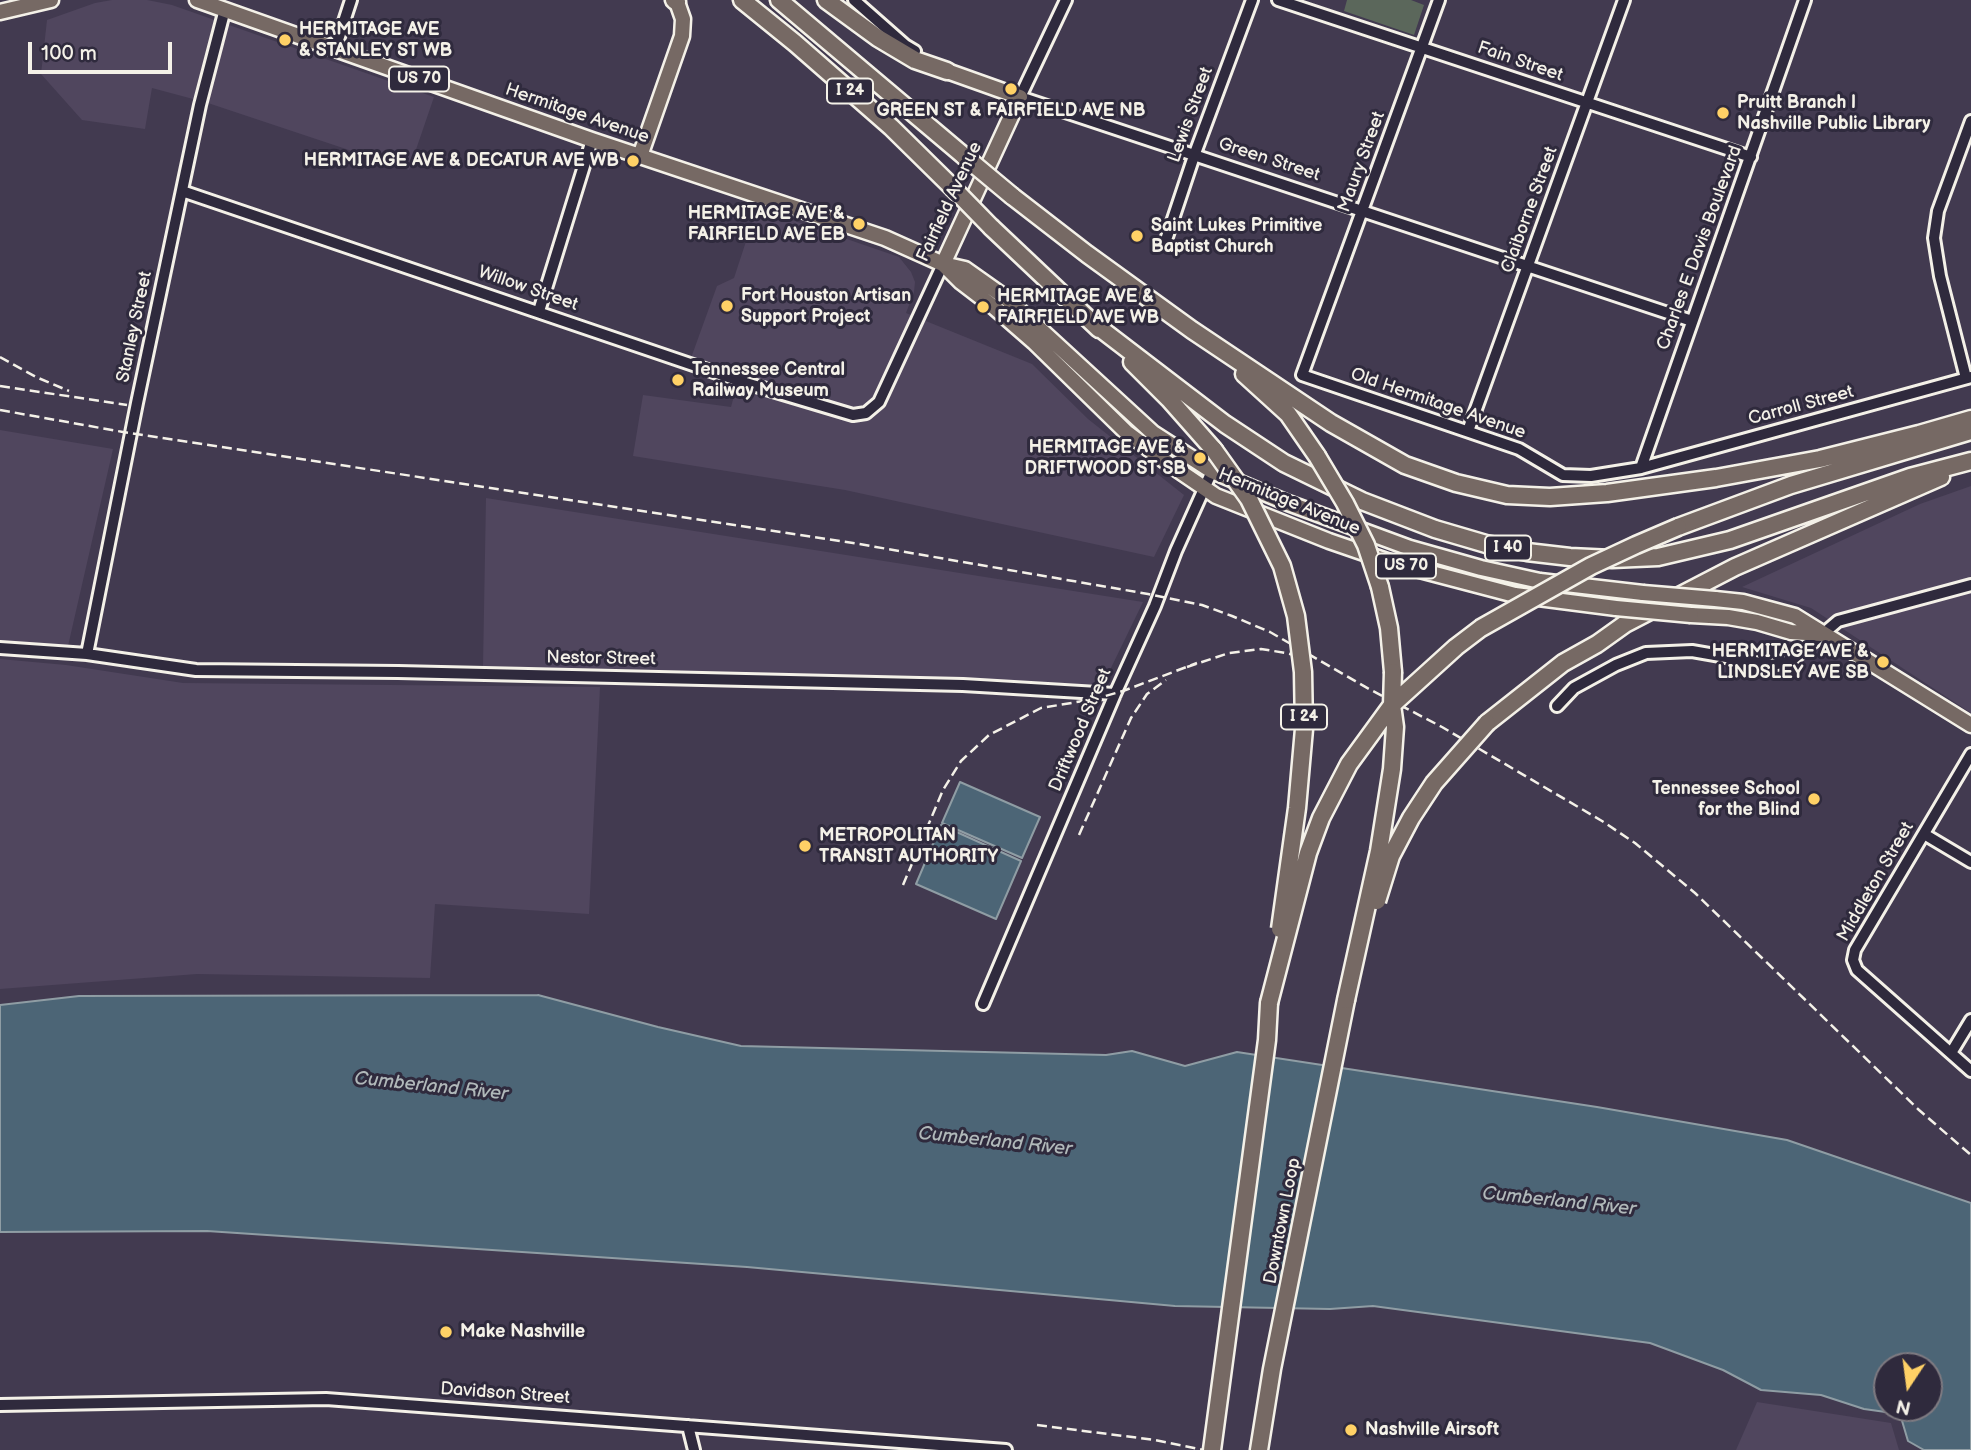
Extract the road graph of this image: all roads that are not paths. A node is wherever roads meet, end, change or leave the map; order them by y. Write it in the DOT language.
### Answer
graph roads {
  1 [pos="51,0"];
  2 [pos="197,0"];
  3 [pos="351,0"];
  4 [pos="741,0"];
  5 [pos="779,0"];
  6 [pos="826,0"];
  7 [pos="854,0"];
  8 [pos="1066,0"];
  9 [pos="1252,0"];
  10 [pos="1278,0"];
  11 [pos="1439,0"];
  12 [pos="1624,0"];
  13 [pos="1805,0"];
  14 [pos="674,1"];
  15 [pos="225,9"];
  16 [pos="0,12"];
  17 [pos="1422,48"];
  18 [pos="335,49"];
  19 [pos="947,71"];
  20 [pos="1020,97"];
  21 [pos="1587,104"];
  22 [pos="1971,121"];
  23 [pos="592,140"];
  24 [pos="640,156"];
  25 [pos="1194,156"];
  26 [pos="1751,157"];
  27 [pos="182,191"];
  28 [pos="1363,212"];
  29 [pos="1165,243"];
  30 [pos="943,264"];
  31 [pos="1527,266"];
  32 [pos="539,311"];
  33 [pos="1692,321"];
  34 [pos="1093,323"];
  35 [pos="1192,330"];
  36 [pos="1302,375"];
  37 [pos="1968,378"];
  38 [pos="1971,412"];
  39 [pos="863,414"];
  40 [pos="1971,419"];
  41 [pos="1468,431"];
  42 [pos="1971,431"];
  43 [pos="1919,434"];
  44 [pos="1971,463"];
  45 [pos="1641,468"];
  46 [pos="1212,471"];
  47 [pos="1205,489"];
  48 [pos="1971,585"];
  49 [pos="1822,634"];
  50 [pos="0,648"];
  51 [pos="87,654"];
  52 [pos="1115,694"];
  53 [pos="1557,706"];
  54 [pos="1971,725"];
  55 [pos="1971,754"];
  56 [pos="1924,834"];
  57 [pos="1971,862"];
  58 [pos="1346,1000"];
  59 [pos="1269,1003"];
  60 [pos="983,1004"];
  61 [pos="1971,1020"];
  62 [pos="1951,1053"];
  63 [pos="1971,1071"];
  64 [pos="0,1405"];
  65 [pos="688,1426"];
  66 [pos="985,1449"];
  67 [pos="694,1450"];
  68 [pos="1006,1450"];
  69 [pos="1212,1450"];
  70 [pos="1259,1450"];
  1 -- 16 [label="main road"];
  2 -- 15 [label="main road, Hermitage Avenue / US 70"];
  3 -- 18 [label="street"];
  4 -- 34 [label="highway, I 24, bridge"];
  5 -- 35 [label="highway, I 24, bridge"];
  6 -- 19 [label="highway"];
  7 -- 19 [label="street, Green Street"];
  8 -- 20 [label="street, Fairfield Avenue"];
  9 -- 25 [label="street, Lewis Street"];
  10 -- 17 [label="street, Fain Street"];
  11 -- 17 [label="street, Maury Street"];
  12 -- 21 [label="street, Claiborne Street"];
  13 -- 26 [label="street, Charles E Davis Boulevard"];
  14 -- 24 [label="main road"];
  15 -- 18 [label="main road, Hermitage Avenue / US 70"];
  15 -- 27 [label="street, Stanley Street"];
  17 -- 21 [label="street, Fain Street"];
  17 -- 28 [label="street, Maury Street"];
  18 -- 23 [label="main road, Hermitage Avenue / US 70"];
  19 -- 20 [label="main road, Green Street"];
  20 -- 25 [label="street, Green Street"];
  20 -- 30 [label="main road, Fairfield Avenue"];
  21 -- 26 [label="street, Fain Street"];
  21 -- 31 [label="street, Claiborne Street"];
  22 -- 37 [label="street"];
  23 -- 24 [label="main road, Hermitage Avenue / US 70"];
  23 -- 32 [label="street"];
  24 -- 30 [label="main road, Hermitage Avenue / US 70"];
  25 -- 28 [label="street, Green Street"];
  25 -- 29 [label="street, Lewis Street"];
  26 -- 33 [label="street, Charles E Davis Boulevard"];
  27 -- 32 [label="street, Willow Street"];
  27 -- 51 [label="street, Stanley Street"];
  28 -- 31 [label="street, Green Street"];
  28 -- 36 [label="street, Maury Street"];
  30 -- 39 [label="street, Fairfield Avenue"];
  30 -- 46 [label="main road, Hermitage Avenue / US 70"];
  30 -- 47 [label="main road, Hermitage Avenue / US 70"];
  31 -- 33 [label="street, Green Street"];
  31 -- 41 [label="street, Claiborne Street"];
  32 -- 39 [label="street, Willow Street"];
  33 -- 45 [label="street, Charles E Davis Boulevard"];
  34 -- 44 [label="highway, I 40"];
  34 -- 59 [label="highway, I 24, bridge"];
  35 -- 43 [label="highway"];
  35 -- 58 [label="highway, I 24, bridge"];
  36 -- 41 [label="street, Old Hermitage Avenue"];
  37 -- 45 [label="street, Carroll Street"];
  38 -- 43 [label="highway"];
  40 -- 43 [label="highway"];
  41 -- 45 [label="street, Old Hermitage Avenue"];
  42 -- 59 [label="highway, bridge"];
  44 -- 58 [label="highway, bridge"];
  46 -- 47 [label="street, Driftwood Street"];
  46 -- 49 [label="main road, Hermitage Avenue / US 70, bridge"];
  47 -- 49 [label="main road, Hermitage Avenue / US 70, bridge"];
  47 -- 52 [label="street, Driftwood Street"];
  48 -- 49 [label="street"];
  49 -- 53 [label="street"];
  49 -- 54 [label="main road, Hermitage Avenue / US 70"];
  50 -- 51 [label="street, Nestor Street"];
  51 -- 52 [label="street, Nestor Street"];
  52 -- 60 [label="street, Driftwood Street"];
  55 -- 56 [label="street, Middleton Street"];
  56 -- 57 [label="street"];
  56 -- 62 [label="street, Middleton Street"];
  58 -- 70 [label="highway, Downtown Loop / I 24"];
  59 -- 69 [label="highway, Downtown Loop / I 24"];
  61 -- 62 [label="street"];
  62 -- 63 [label="street, Middleton Street"];
  64 -- 65 [label="street, Davidson Street"];
  65 -- 66 [label="street, Davidson Street"];
  65 -- 67 [label="street"];
  66 -- 68 [label="street, Davidson Street"];
}
